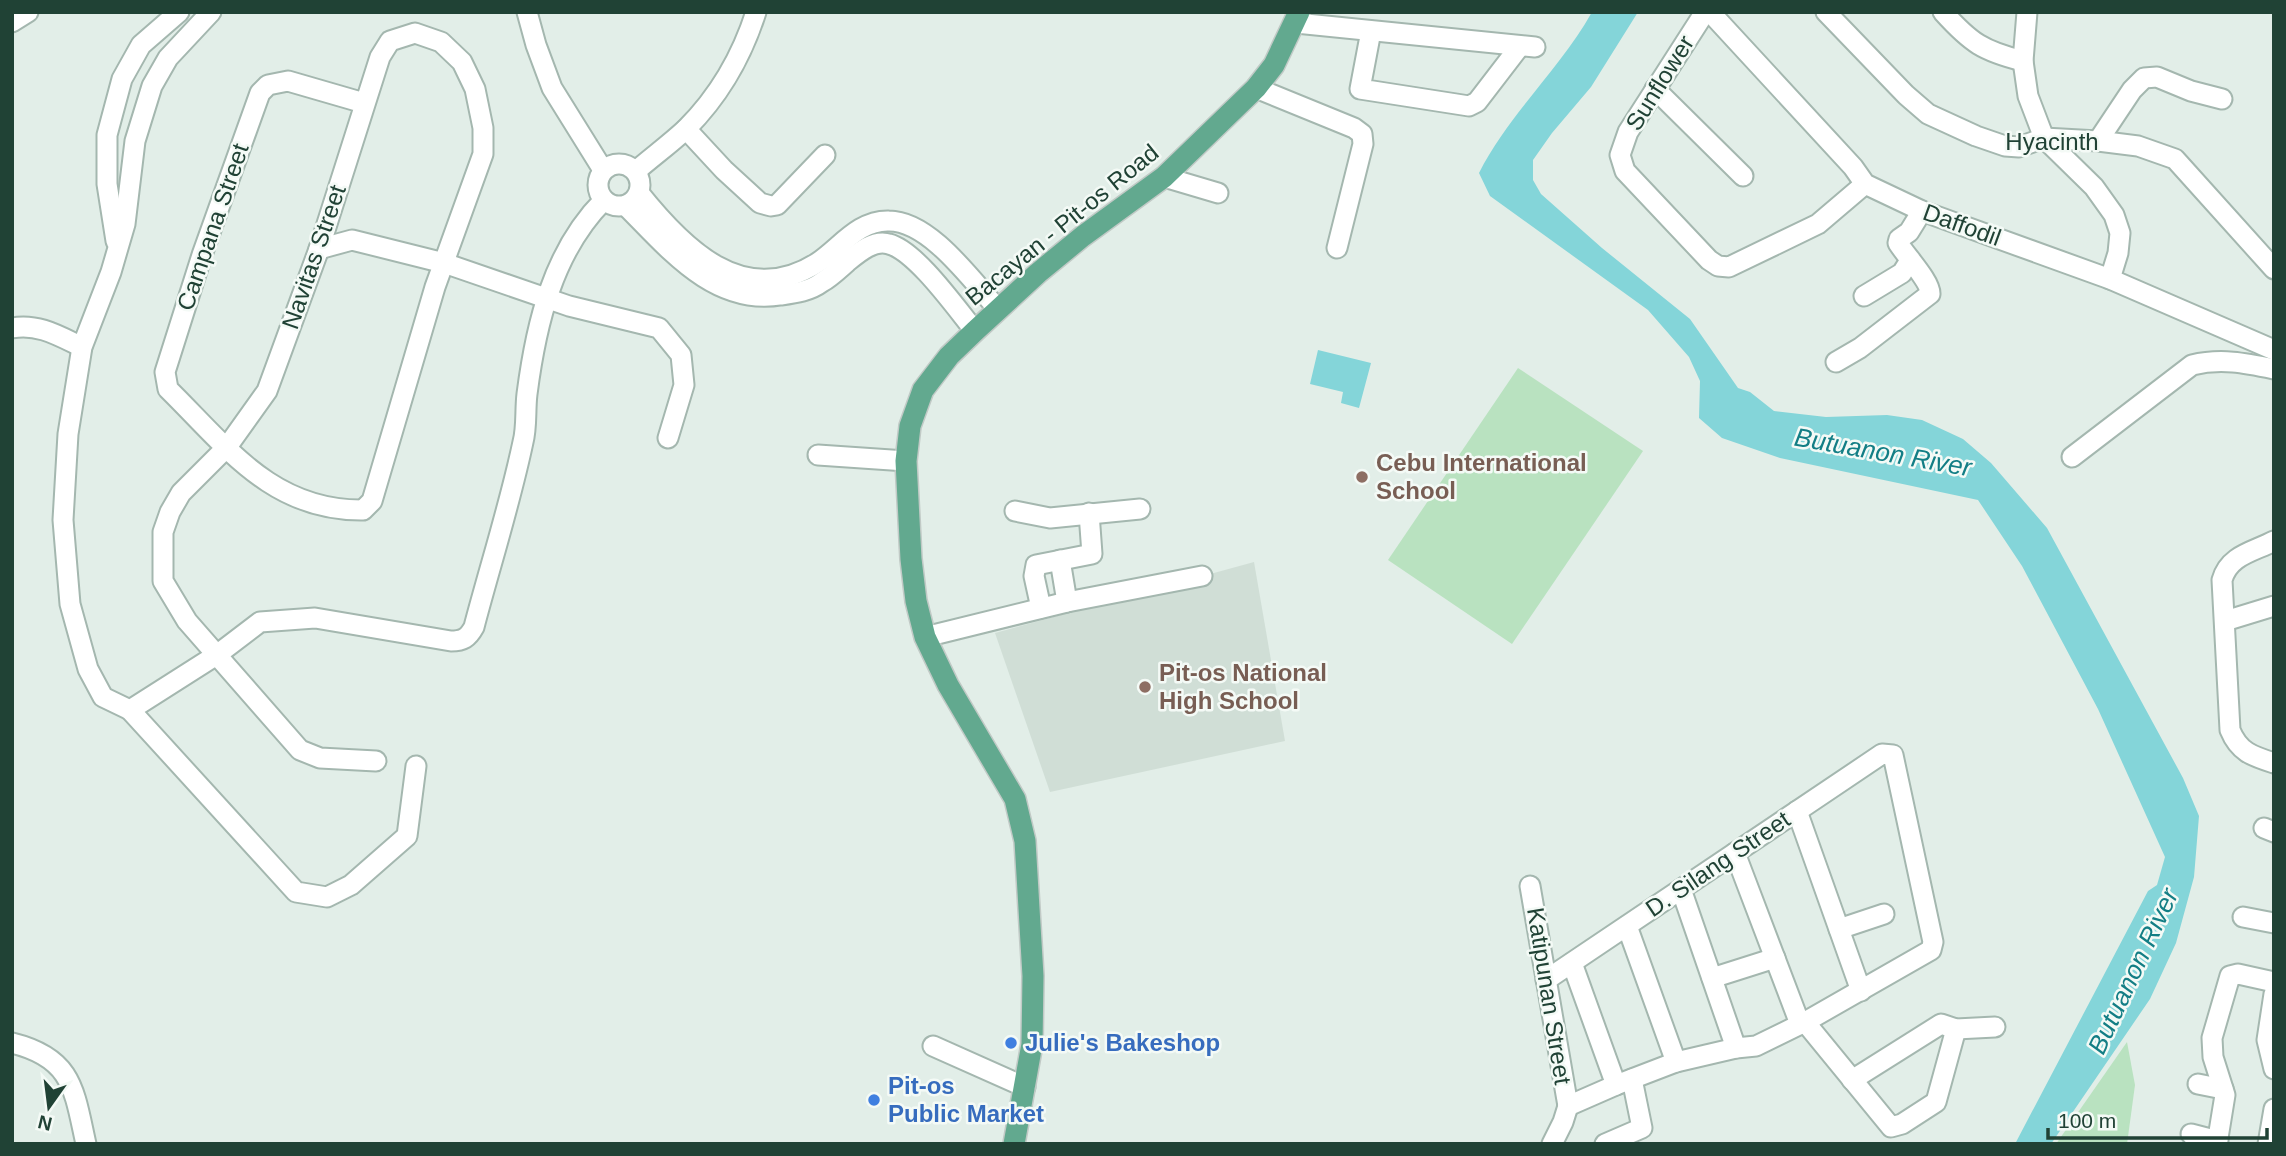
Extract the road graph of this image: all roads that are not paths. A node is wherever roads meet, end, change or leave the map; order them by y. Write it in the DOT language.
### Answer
graph roads {
  1 [pos="28,12"];
  2 [pos="179,12"];
  3 [pos="211,12"];
  4 [pos="527,12"];
  5 [pos="756,12"];
  6 [pos="1704,12"];
  7 [pos="1710,12"];
  8 [pos="1826,12"];
  9 [pos="1943,12"];
  10 [pos="2026,12"];
  11 [pos="1298,18"];
  12 [pos="12,22"];
  13 [pos="1371,31"];
  14 [pos="2024,61"];
  15 [pos="1256,88"];
  16 [pos="1655,89"];
  17 [pos="2222,100"];
  18 [pos="364,103"];
  19 [pos="686,129"];
  20 [pos="2044,138"];
  21 [pos="2098,141"];
  22 [pos="825,155"];
  23 [pos="603,170"];
  24 [pos="636,171"];
  25 [pos="1743,176"];
  26 [pos="1164,177"];
  27 [pos="1865,184"];
  28 [pos="1218,193"];
  29 [pos="633,199"];
  30 [pos="604,200"];
  31 [pos="1922,211"];
  32 [pos="329,220"];
  33 [pos="933,239"];
  34 [pos="352,240"];
  35 [pos="1337,248"];
  36 [pos="319,249"];
  37 [pos="117,252"];
  38 [pos="693,260"];
  39 [pos="915,260"];
  40 [pos="1909,262"];
  41 [pos="444,263"];
  42 [pos="2274,270"];
  43 [pos="2110,279"];
  44 [pos="1864,296"];
  45 [pos="547,297"];
  46 [pos="998,309"];
  47 [pos="12,328"];
  48 [pos="975,331"];
  49 [pos="82,347"];
  50 [pos="2274,350"];
  51 [pos="1836,362"];
  52 [pos="2274,369"];
  53 [pos="668,438"];
  54 [pos="228,447"];
  55 [pos="818,455"];
  56 [pos="2072,457"];
  57 [pos="906,461"];
  58 [pos="1140,509"];
  59 [pos="1015,511"];
  60 [pos="1089,513"];
  61 [pos="2274,541"];
  62 [pos="1060,560"];
  63 [pos="1202,576"];
  64 [pos="1067,602"];
  65 [pos="2274,606"];
  66 [pos="1041,608"];
  67 [pos="2225,621"];
  68 [pos="925,637"];
  69 [pos="218,654"];
  70 [pos="130,710"];
  71 [pos="376,761"];
  72 [pos="2274,763"];
  73 [pos="416,766"];
  74 [pos="1797,811"];
  75 [pos="1735,853"];
  76 [pos="1530,886"];
  77 [pos="1681,889"];
  78 [pos="1884,914"];
  79 [pos="2243,917"];
  80 [pos="2274,923"];
  81 [pos="1627,926"];
  82 [pos="1839,929"];
  83 [pos="1775,958"];
  84 [pos="1572,963"];
  85 [pos="1712,978"];
  86 [pos="1546,981"];
  87 [pos="2274,982"];
  88 [pos="1861,991"];
  89 [pos="2274,994"];
  90 [pos="1803,1023"];
  91 [pos="1995,1027"];
  92 [pos="1956,1029"];
  93 [pos="12,1043"];
  94 [pos="933,1046"];
  95 [pos="1736,1048"];
  96 [pos="1676,1062"];
  97 [pos="2274,1069"];
  98 [pos="1852,1080"];
  99 [pos="1624,1082"];
  100 [pos="2198,1084"];
  101 [pos="1025,1087"];
  102 [pos="2223,1088"];
  103 [pos="1568,1107"];
  104 [pos="2274,1109"];
  105 [pos="2191,1134"];
  106 [pos="2217,1142"];
  107 [pos="86,1144"];
  108 [pos="1014,1144"];
  109 [pos="1552,1144"];
  110 [pos="1605,1144"];
  111 [pos="2268,1144"];
  1 -- 12 [label="street"];
  2 -- 37 [label="street"];
  3 -- 37 [label="street"];
  4 -- 23 [label="street"];
  5 -- 19 [label="street"];
  6 -- 16 [label="street, Sunflower"];
  7 -- 27 [label="street, Daffodil"];
  8 -- 20 [label="street, Hyacinth"];
  9 -- 14 [label="street"];
  10 -- 14 [label="street"];
  11 -- 13 [label="street"];
  11 -- 15 [label="main road, Bacayan - Pit-os Road"];
  13 -- 13 [label="street"];
  14 -- 20 [label="street"];
  15 -- 26 [label="main road, Bacayan - Pit-os Road"];
  15 -- 35 [label="street"];
  16 -- 25 [label="street"];
  16 -- 27 [label="street, Sunflower"];
  17 -- 21 [label="street"];
  18 -- 32 [label="street, Navitas Street"];
  18 -- 41 [label="street, Navitas Street"];
  18 -- 54 [label="street, Campana Street"];
  19 -- 22 [label="street"];
  19 -- 24 [label="street"];
  20 -- 21 [label="street, Hyacinth"];
  20 -- 43 [label="street"];
  21 -- 42 [label="street, Hyacinth"];
  23 -- 24 [label="street"];
  23 -- 30 [label="street"];
  24 -- 29 [label="street"];
  26 -- 28 [label="street"];
  26 -- 46 [label="main road, Bacayan - Pit-os Road"];
  27 -- 31 [label="street, Daffodil"];
  29 -- 30 [label="street"];
  29 -- 38 [label="street"];
  30 -- 45 [label="street"];
  31 -- 40 [label="street"];
  31 -- 43 [label="street, Daffodil"];
  32 -- 34 [label="street"];
  32 -- 36 [label="street, Navitas Street"];
  33 -- 38 [label="street"];
  33 -- 39 [label="street"];
  33 -- 46 [label="street"];
  34 -- 36 [label="street"];
  34 -- 41 [label="street"];
  36 -- 54 [label="street, Navitas Street"];
  37 -- 49 [label="street"];
  38 -- 39 [label="street"];
  39 -- 48 [label="street"];
  40 -- 44 [label="street"];
  40 -- 51 [label="street"];
  41 -- 45 [label="street"];
  41 -- 54 [label="street, Campana Street"];
  43 -- 50 [label="street, Daffodil"];
  45 -- 53 [label="street"];
  45 -- 69 [label="street"];
  46 -- 48 [label="main road, Bacayan - Pit-os Road"];
  47 -- 49 [label="street"];
  48 -- 57 [label="main road, Bacayan - Pit-os Road"];
  49 -- 70 [label="street"];
  52 -- 56 [label="street"];
  54 -- 69 [label="street, Navitas Street"];
  55 -- 57 [label="street"];
  57 -- 68 [label="main road, Bacayan - Pit-os Road"];
  58 -- 60 [label="street"];
  59 -- 60 [label="street"];
  60 -- 62 [label="street"];
  61 -- 67 [label="street"];
  62 -- 64 [label="street"];
  62 -- 66 [label="street"];
  63 -- 64 [label="street"];
  64 -- 66 [label="street"];
  65 -- 67 [label="street"];
  66 -- 68 [label="street"];
  67 -- 72 [label="street"];
  68 -- 101 [label="main road, Bacayan - Pit-os Road"];
  69 -- 70 [label="street"];
  69 -- 71 [label="street, Navitas Street"];
  70 -- 73 [label="street"];
  74 -- 75 [label="street, D. Silang Street"];
  74 -- 82 [label="street"];
  74 -- 88 [label="street, D. Silang Street"];
  75 -- 77 [label="street, D. Silang Street"];
  75 -- 83 [label="street"];
  76 -- 86 [label="street, Katipunan Street"];
  77 -- 81 [label="street, D. Silang Street"];
  77 -- 85 [label="street"];
  78 -- 82 [label="street"];
  79 -- 80 [label="street"];
  81 -- 84 [label="street, D. Silang Street"];
  81 -- 96 [label="street"];
  82 -- 88 [label="street"];
  83 -- 85 [label="street"];
  83 -- 90 [label="street"];
  84 -- 86 [label="street, D. Silang Street"];
  84 -- 99 [label="street"];
  85 -- 95 [label="street"];
  86 -- 103 [label="street, Katipunan Street"];
  87 -- 102 [label="street"];
  88 -- 90 [label="street"];
  89 -- 97 [label="street"];
  90 -- 95 [label="street"];
  90 -- 98 [label="street"];
  91 -- 92 [label="street"];
  92 -- 98 [label="street"];
  92 -- 98 [label="street"];
  93 -- 107 [label="street"];
  94 -- 101 [label="street"];
  95 -- 96 [label="street"];
  96 -- 99 [label="street"];
  99 -- 103 [label="street"];
  99 -- 110 [label="street"];
  100 -- 102 [label="street"];
  101 -- 108 [label="main road, Bacayan - Pit-os Road"];
  102 -- 106 [label="street"];
  103 -- 109 [label="street"];
  104 -- 111 [label="street"];
  105 -- 106 [label="street"];
}
